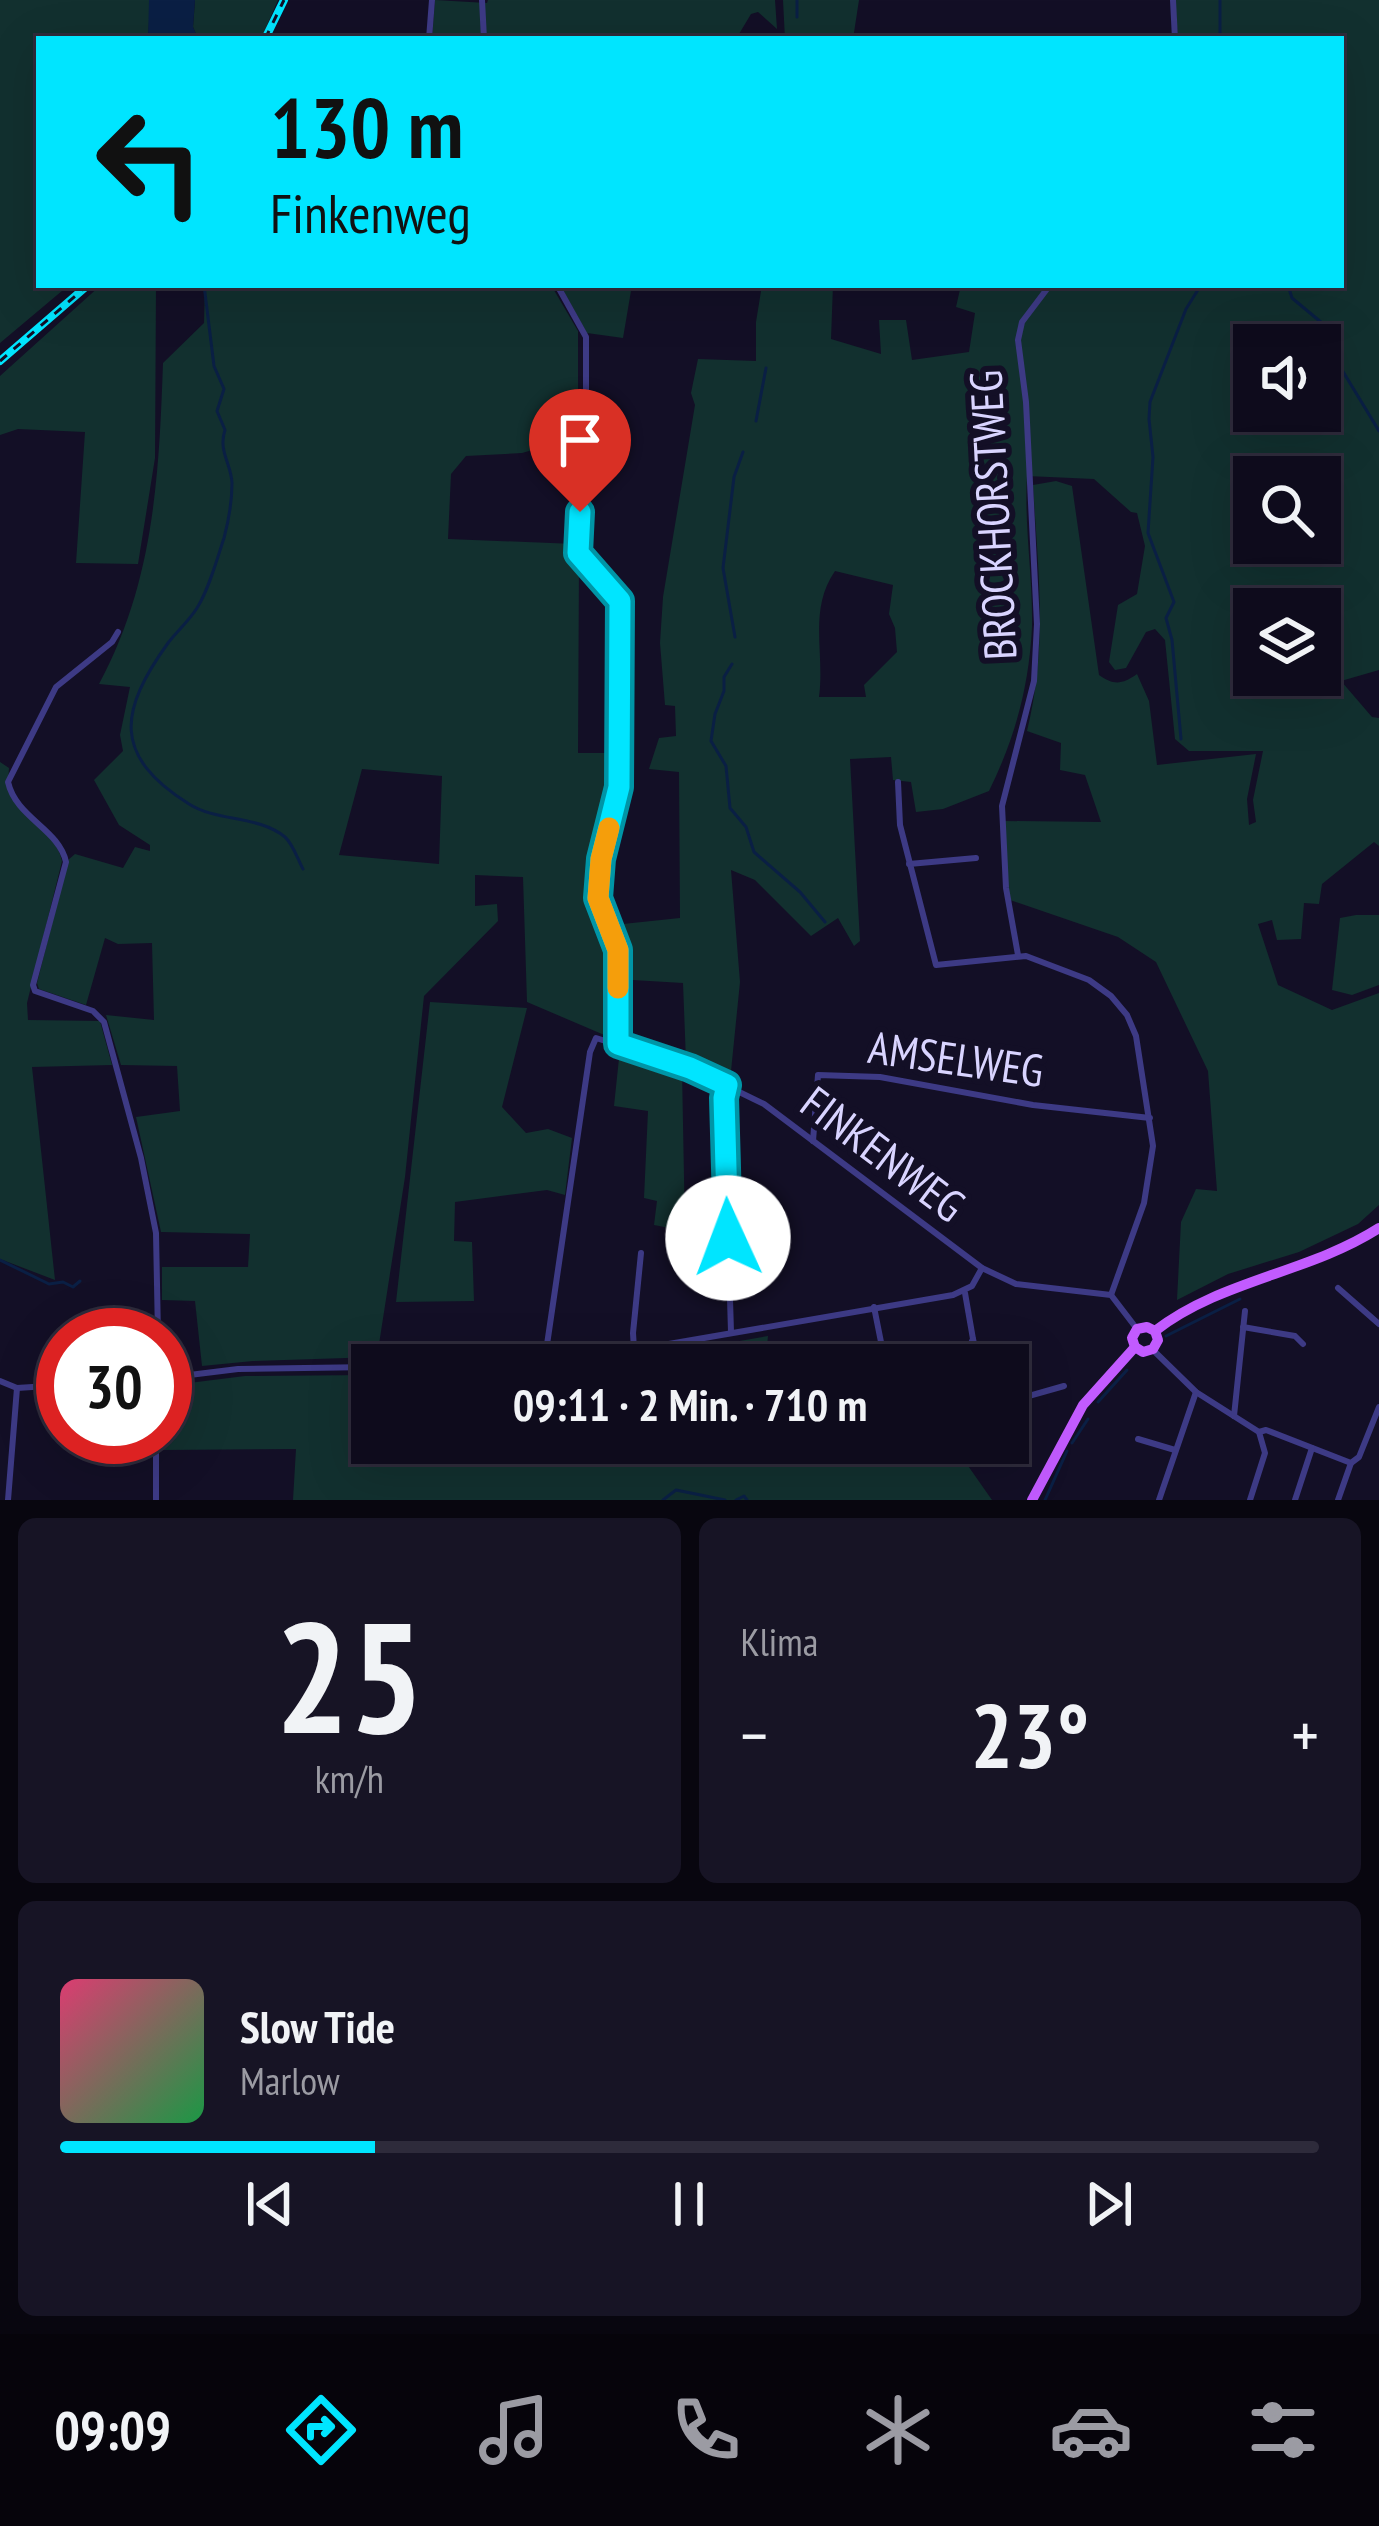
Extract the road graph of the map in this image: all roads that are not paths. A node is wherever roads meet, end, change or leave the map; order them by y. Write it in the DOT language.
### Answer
graph roads {
  1 [pos="432,0"];
  2 [pos="482,0"];
  3 [pos="1173,0"];
  4 [pos="429,36"];
  5 [pos="484,36"];
  6 [pos="1175,36"];
  7 [pos="558,288"];
  8 [pos="1048,288"];
  9 [pos="118,632"];
  10 [pos="898,782"];
  11 [pos="976,858"];
  12 [pos="909,864"];
  13 [pos="1018,955"];
  14 [pos="618,1044"];
  15 [pos="727,1085"];
  16 [pos="1150,1118"];
  17 [pos="813,1141"];
  18 [pos="1379,1228"];
  19 [pos="641,1253"];
  20 [pos="982,1268"];
  21 [pos="1338,1288"];
  22 [pos="964,1292"];
  23 [pos="1111,1295"];
  24 [pos="874,1307"];
  25 [pos="157,1308"];
  26 [pos="1245,1311"];
  27 [pos="1379,1324"];
  28 [pos="1243,1327"];
  29 [pos="1137,1329"];
  30 [pos="1155,1331"];
  31 [pos="731,1332"];
  32 [pos="973,1339"];
  33 [pos="549,1344"];
  34 [pos="634,1344"];
  35 [pos="663,1344"];
  36 [pos="881,1344"];
  37 [pos="971,1344"];
  38 [pos="974,1344"];
  39 [pos="1303,1344"];
  40 [pos="1135,1347"];
  41 [pos="1153,1349"];
  42 [pos="351,1367"];
  43 [pos="192,1375"];
  44 [pos="0,1382"];
  45 [pos="1064,1386"];
  46 [pos="36,1387"];
  47 [pos="17,1388"];
  48 [pos="1196,1392"];
  49 [pos="1029,1396"];
  50 [pos="1379,1407"];
  51 [pos="1234,1416"];
  52 [pos="1259,1432"];
  53 [pos="1138,1438"];
  54 [pos="1312,1448"];
  55 [pos="1174,1450"];
  56 [pos="1351,1463"];
  57 [pos="156,1464"];
  58 [pos="8,1500"];
  59 [pos="156,1500"];
  60 [pos="1032,1500"];
  61 [pos="1159,1500"];
  62 [pos="1250,1500"];
  63 [pos="1295,1500"];
  64 [pos="1338,1500"];
  1 -- 4 [label="street"];
  2 -- 5 [label="street"];
  3 -- 6 [label="street"];
  7 -- 14 [label="street"];
  8 -- 13 [label="street, BROCKHORSTWEG"];
  9 -- 25 [label="street"];
  10 -- 12 [label="street"];
  11 -- 12 [label="street"];
  12 -- 13 [label="street"];
  13 -- 16 [label="street"];
  14 -- 15 [label="street, FINKENWEG"];
  14 -- 33 [label="street, FINKENWEG"];
  15 -- 17 [label="street, FINKENWEG"];
  15 -- 31 [label="street"];
  16 -- 17 [label="street, AMSELWEG"];
  16 -- 23 [label="street"];
  17 -- 20 [label="street, FINKENWEG"];
  18 -- 30 [label="main road"];
  19 -- 34 [label="street"];
  20 -- 22 [label="street"];
  20 -- 23 [label="street, FINKENWEG"];
  21 -- 27 [label="street"];
  22 -- 24 [label="street"];
  22 -- 32 [label="street"];
  23 -- 29 [label="street"];
  24 -- 31 [label="street"];
  24 -- 36 [label="street"];
  26 -- 28 [label="street"];
  28 -- 39 [label="street"];
  28 -- 51 [label="street"];
  29 -- 30 [label="main road"];
  29 -- 40 [label="main road"];
  30 -- 41 [label="main road"];
  31 -- 35 [label="street"];
  32 -- 37 [label="street"];
  32 -- 38 [label="street"];
  40 -- 41 [label="main road"];
  40 -- 60 [label="main road"];
  41 -- 48 [label="street"];
  42 -- 43 [label="street"];
  44 -- 47 [label="street"];
  45 -- 49 [label="street"];
  46 -- 47 [label="street"];
  47 -- 58 [label="street"];
  48 -- 51 [label="street"];
  48 -- 55 [label="street"];
  50 -- 56 [label="street"];
  51 -- 52 [label="street"];
  52 -- 54 [label="street"];
  52 -- 62 [label="street"];
  53 -- 55 [label="street"];
  54 -- 56 [label="street"];
  54 -- 63 [label="street"];
  55 -- 61 [label="street"];
  56 -- 64 [label="street"];
  57 -- 59 [label="street"];
}
